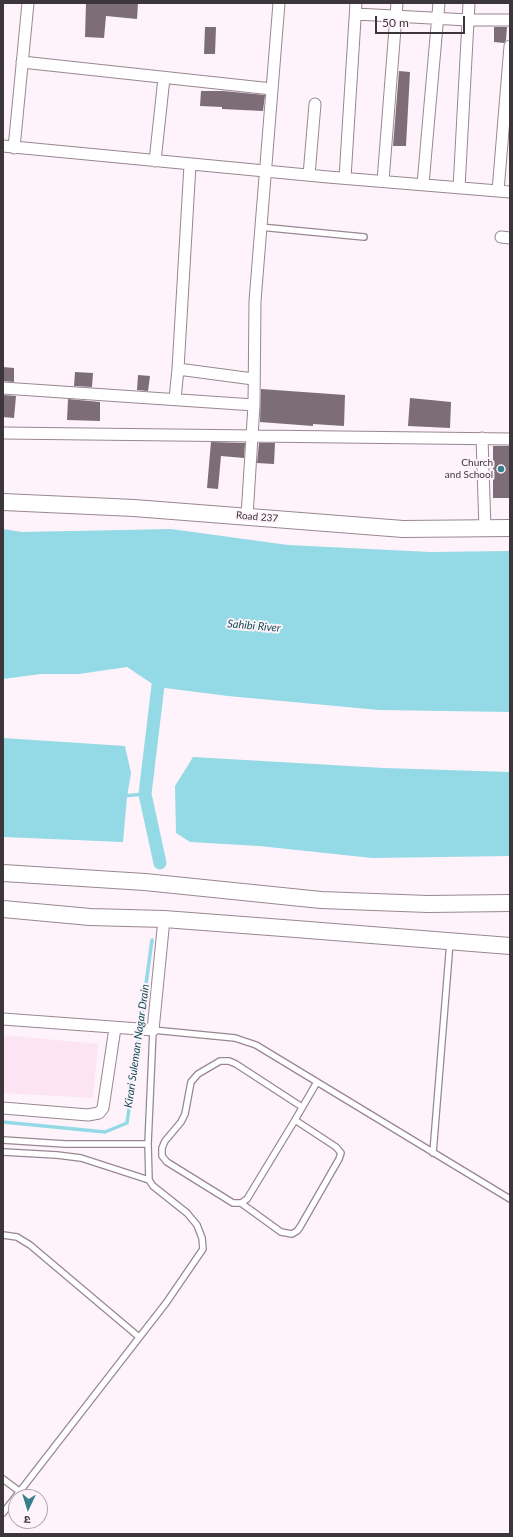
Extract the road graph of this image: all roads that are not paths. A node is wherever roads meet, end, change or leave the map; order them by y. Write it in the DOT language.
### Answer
graph roads {
  1 [pos="28,3"];
  2 [pos="279,3"];
  3 [pos="397,3"];
  4 [pos="439,3"];
  5 [pos="469,3"];
  6 [pos="356,9"];
  7 [pos="396,16"];
  8 [pos="438,18"];
  9 [pos="468,20"];
  10 [pos="510,20"];
  11 [pos="510,46"];
  12 [pos="22,62"];
  13 [pos="164,78"];
  14 [pos="272,89"];
  15 [pos="315,104"];
  16 [pos="8,147"];
  17 [pos="155,161"];
  18 [pos="190,165"];
  19 [pos="265,171"];
  20 [pos="309,175"];
  21 [pos="345,178"];
  22 [pos="383,181"];
  23 [pos="423,184"];
  24 [pos="459,188"];
  25 [pos="498,191"];
  26 [pos="510,192"];
  27 [pos="260,227"];
  28 [pos="364,237"];
  29 [pos="178,369"];
  30 [pos="253,379"];
  31 [pos="3,388"];
  32 [pos="176,399"];
  33 [pos="254,404"];
  34 [pos="3,433"];
  35 [pos="252,435"];
  36 [pos="482,438"];
  37 [pos="510,439"];
  38 [pos="3,502"];
  39 [pos="247,516"];
  40 [pos="510,528"];
  41 [pos="485,529"];
  42 [pos="3,873"];
  43 [pos="510,903"];
  44 [pos="3,909"];
  45 [pos="164,919"];
  46 [pos="450,940"];
  47 [pos="510,946"];
  48 [pos="3,1019"];
  49 [pos="119,1028"];
  50 [pos="148,1030"];
  51 [pos="317,1082"];
  52 [pos="302,1107"];
  53 [pos="3,1108"];
  54 [pos="294,1120"];
  55 [pos="3,1140"];
  56 [pos="148,1144"];
  57 [pos="3,1152"];
  58 [pos="433,1153"];
  59 [pos="149,1180"];
  60 [pos="510,1199"];
  61 [pos="241,1204"];
  62 [pos="3,1235"];
  63 [pos="139,1337"];
  64 [pos="3,1479"];
  65 [pos="16,1489"];
  66 [pos="21,1489"];
  1 -- 12 [label="street"];
  2 -- 14 [label="street"];
  3 -- 7 [label="street"];
  4 -- 8 [label="street"];
  5 -- 9 [label="street"];
  6 -- 7 [label="street"];
  6 -- 21 [label="street"];
  7 -- 8 [label="street"];
  7 -- 22 [label="street"];
  8 -- 9 [label="street"];
  8 -- 23 [label="street"];
  9 -- 10 [label="street"];
  9 -- 24 [label="street"];
  11 -- 25 [label="street"];
  12 -- 13 [label="street"];
  12 -- 16 [label="street"];
  13 -- 14 [label="street"];
  13 -- 17 [label="street"];
  14 -- 19 [label="street"];
  15 -- 20 [label="street"];
  16 -- 17 [label="street"];
  17 -- 18 [label="street"];
  18 -- 19 [label="street"];
  18 -- 29 [label="street"];
  19 -- 20 [label="street"];
  19 -- 27 [label="street"];
  20 -- 21 [label="street"];
  21 -- 22 [label="street"];
  22 -- 23 [label="street"];
  23 -- 24 [label="street"];
  24 -- 25 [label="street"];
  25 -- 26 [label="street"];
  27 -- 28 [label="lane"];
  27 -- 30 [label="street"];
  29 -- 30 [label="street"];
  29 -- 32 [label="street"];
  30 -- 33 [label="street"];
  31 -- 32 [label="street"];
  32 -- 33 [label="street"];
  33 -- 35 [label="street"];
  34 -- 35 [label="street"];
  35 -- 36 [label="street"];
  35 -- 39 [label="street"];
  36 -- 37 [label="street"];
  36 -- 41 [label="street"];
  38 -- 39 [label="street, Road 237"];
  39 -- 41 [label="street, Road 237"];
  40 -- 41 [label="street, Road 237"];
  42 -- 43 [label="street"];
  44 -- 45 [label="street"];
  45 -- 46 [label="street"];
  45 -- 50 [label="street"];
  46 -- 47 [label="street"];
  46 -- 58 [label="lane"];
  48 -- 49 [label="street"];
  49 -- 50 [label="street"];
  49 -- 53 [label="street"];
  50 -- 51 [label="lane"];
  50 -- 56 [label="lane"];
  51 -- 52 [label="lane"];
  51 -- 58 [label="lane"];
  52 -- 54 [label="lane"];
  52 -- 61 [label="lane"];
  54 -- 61 [label="lane"];
  54 -- 61 [label="lane"];
  55 -- 56 [label="lane"];
  56 -- 59 [label="lane"];
  57 -- 59 [label="lane"];
  58 -- 60 [label="lane"];
  59 -- 63 [label="lane"];
  62 -- 63 [label="lane"];
  63 -- 66 [label="lane"];
  64 -- 65 [label="lane"];
}
